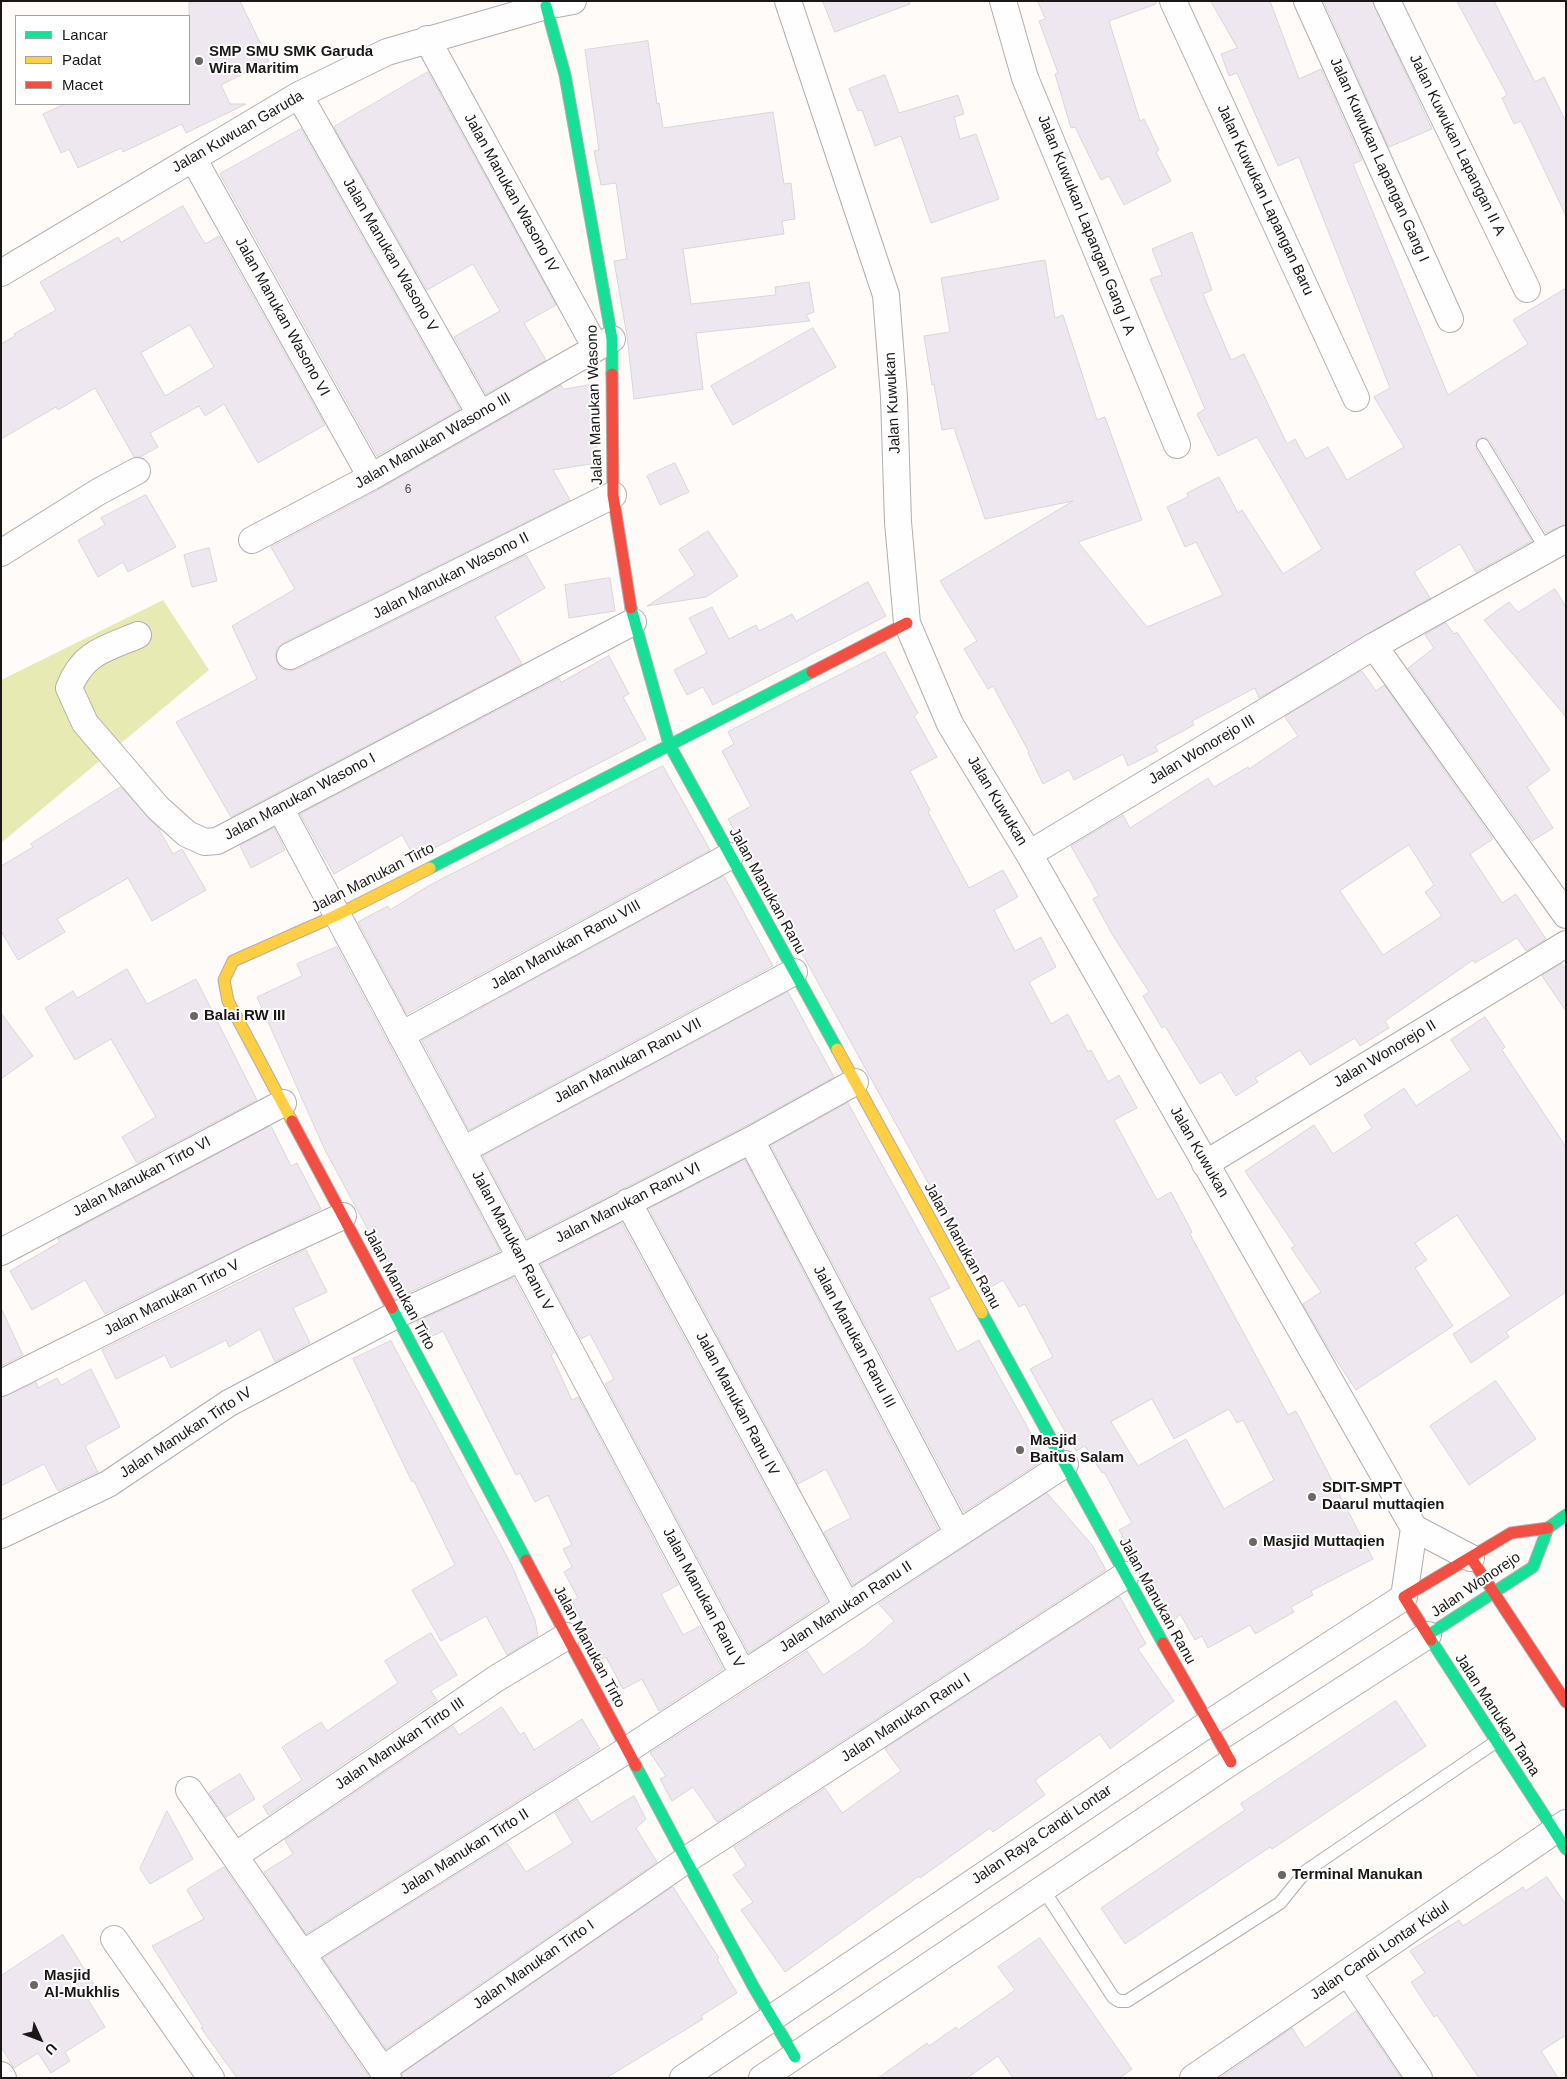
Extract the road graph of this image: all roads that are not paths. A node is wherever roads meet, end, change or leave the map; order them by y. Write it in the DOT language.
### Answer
graph roads {
  1 [pos="573,1"];
  2 [pos="788,1"];
  3 [pos="1003,1"];
  4 [pos="1173,1"];
  5 [pos="1307,1"];
  6 [pos="1387,1"];
  7 [pos="546,6"];
  8 [pos="427,39"];
  9 [pos="299,95"];
  10 [pos="193,158"];
  11 [pos="1,273"];
  12 [pos="1527,289"];
  13 [pos="1450,319"];
  14 [pos="604,343"];
  15 [pos="1356,398"];
  16 [pos="480,414"];
  17 [pos="1483,445"];
  18 [pos="1176,446"];
  19 [pos="137,472"];
  20 [pos="371,477"];
  21 [pos="613,495"];
  22 [pos="252,540"];
  23 [pos="1556,545"];
  24 [pos="1,553"];
  25 [pos="632,622"];
  26 [pos="907,624"];
  27 [pos="138,634"];
  28 [pos="1374,646"];
  29 [pos="290,656"];
  30 [pos="669,744"];
  31 [pos="280,808"];
  32 [pos="1029,854"];
  33 [pos="730,856"];
  34 [pos="337,914"];
  35 [pos="1566,914"];
  36 [pos="1566,944"];
  37 [pos="794,972"];
  38 [pos="401,1035"];
  39 [pos="855,1082"];
  40 [pos="283,1103"];
  41 [pos="751,1140"];
  42 [pos="463,1150"];
  43 [pos="1205,1164"];
  44 [pos="628,1202"];
  45 [pos="344,1216"];
  46 [pos="1,1252"];
  47 [pos="521,1258"];
  48 [pos="396,1315"];
  49 [pos="1,1383"];
  50 [pos="1065,1464"];
  51 [pos="1566,1515"];
  52 [pos="1414,1528"];
  53 [pos="1548,1528"];
  54 [pos="958,1534"];
  55 [pos="1,1535"];
  56 [pos="1472,1558"];
  57 [pos="1126,1575"];
  58 [pos="1493,1593"];
  59 [pos="1404,1597"];
  60 [pos="847,1606"];
  61 [pos="1428,1635"];
  62 [pos="566,1636"];
  63 [pos="743,1674"];
  64 [pos="1566,1702"];
  65 [pos="1208,1724"];
  66 [pos="1497,1741"];
  67 [pos="627,1750"];
  68 [pos="1230,1762"];
  69 [pos="190,1790"];
  70 [pos="1562,1835"];
  71 [pos="235,1856"];
  72 [pos="686,1860"];
  73 [pos="1043,1889"];
  74 [pos="114,1939"];
  75 [pos="302,1954"];
  76 [pos="1348,1973"];
  77 [pos="770,2018"];
  78 [pos="795,2057"];
  79 [pos="1226,2068"];
  80 [pos="385,2074"];
  81 [pos="211,2078"];
  82 [pos="683,2078"];
  83 [pos="762,2078"];
  84 [pos="1193,2078"];
  85 [pos="1419,2078"];
  1 -- 7 [label="street, Jalan Kuwuan Garuda"];
  2 -- 26 [label="street, Jalan Kuwukan"];
  3 -- 18 [label="street, Jalan Kuwukan Lapangan Gang I A"];
  4 -- 15 [label="street, Jalan Kuwukan Lapangan Baru"];
  5 -- 13 [label="street, Jalan Kuwukan Lapangan Gang I"];
  6 -- 12 [label="street, Jalan Kuwukan Lapangan II A"];
  7 -- 8 [label="street, Jalan Kuwuan Garuda"];
  7 -- 14 [label="street, Jalan Manukan Wasono"];
  8 -- 9 [label="street, Jalan Kuwuan Garuda"];
  8 -- 14 [label="street, Jalan Manukan Wasono IV"];
  9 -- 10 [label="street, Jalan Kuwuan Garuda"];
  9 -- 16 [label="street, Jalan Manukan Wasono V"];
  10 -- 11 [label="street, Jalan Kuwuan Garuda"];
  10 -- 20 [label="street, Jalan Manukan Wasono VI"];
  14 -- 16 [label="street, Jalan Manukan Wasono III"];
  14 -- 21 [label="street, Jalan Manukan Wasono"];
  16 -- 20 [label="street, Jalan Manukan Wasono III"];
  17 -- 23 [label="lane"];
  19 -- 24 [label="street"];
  20 -- 22 [label="street, Jalan Manukan Wasono III"];
  21 -- 25 [label="street, Jalan Manukan Wasono"];
  21 -- 29 [label="street, Jalan Manukan Wasono II"];
  23 -- 28 [label="street, Jalan Wonorejo III"];
  25 -- 30 [label="street, Jalan Manukan Wasono"];
  25 -- 31 [label="street, Jalan Manukan Wasono I"];
  26 -- 30 [label="street, Jalan Manukan Tirto"];
  26 -- 32 [label="street, Jalan Kuwukan"];
  27 -- 31 [label="street, Jalan Manukan Wasono I"];
  28 -- 32 [label="street, Jalan Wonorejo III"];
  28 -- 35 [label="street"];
  30 -- 33 [label="street, Jalan Manukan Ranu"];
  30 -- 34 [label="street, Jalan Manukan Tirto"];
  31 -- 34 [label="street, Jalan Manukan Ranu V"];
  32 -- 43 [label="street, Jalan Kuwukan"];
  33 -- 37 [label="street, Jalan Manukan Ranu"];
  33 -- 38 [label="street, Jalan Manukan Ranu VIII"];
  34 -- 38 [label="street, Jalan Manukan Ranu V"];
  34 -- 40 [label="street, Jalan Manukan Tirto"];
  36 -- 43 [label="street, Jalan Wonorejo II"];
  37 -- 39 [label="street, Jalan Manukan Ranu"];
  37 -- 42 [label="street, Jalan Manukan Ranu VII"];
  38 -- 42 [label="street, Jalan Manukan Ranu V"];
  39 -- 41 [label="street, Jalan Manukan Ranu VI"];
  39 -- 50 [label="street, Jalan Manukan Ranu"];
  40 -- 45 [label="street, Jalan Manukan Tirto"];
  40 -- 46 [label="street, Jalan Manukan Tirto VI"];
  41 -- 44 [label="street, Jalan Manukan Ranu VI"];
  41 -- 54 [label="street, Jalan Manukan Ranu III"];
  42 -- 47 [label="street, Jalan Manukan Ranu V"];
  43 -- 52 [label="street, Jalan Kuwukan"];
  44 -- 47 [label="street, Jalan Manukan Ranu VI"];
  44 -- 60 [label="street, Jalan Manukan Ranu IV"];
  45 -- 48 [label="street, Jalan Manukan Tirto"];
  45 -- 49 [label="street, Jalan Manukan Tirto V"];
  47 -- 48 [label="street, Jalan Manukan Ranu VI"];
  47 -- 63 [label="street, Jalan Manukan Ranu V"];
  48 -- 55 [label="street, Jalan Manukan Tirto IV"];
  48 -- 62 [label="street, Jalan Manukan Tirto"];
  50 -- 54 [label="street, Jalan Manukan Ranu II"];
  50 -- 57 [label="street, Jalan Manukan Ranu"];
  51 -- 53 [label="street, Jalan Wonorejo"];
  52 -- 56 [label="street"];
  52 -- 59 [label="street"];
  53 -- 56 [label="street, Jalan Wonorejo"];
  53 -- 58 [label="street, Jalan Wonorejo"];
  54 -- 60 [label="street, Jalan Manukan Ranu II"];
  56 -- 58 [label="street"];
  56 -- 59 [label="street, Jalan Wonorejo"];
  57 -- 65 [label="street, Jalan Manukan Ranu"];
  57 -- 72 [label="street, Jalan Manukan Ranu I"];
  58 -- 61 [label="street, Jalan Wonorejo"];
  58 -- 64 [label="street"];
  59 -- 61 [label="street, Jalan Manukan Tama"];
  59 -- 65 [label="street, Jalan Raya Candi Lontar"];
  60 -- 63 [label="street, Jalan Manukan Ranu II"];
  61 -- 66 [label="street, Jalan Manukan Tama"];
  61 -- 68 [label="street"];
  62 -- 67 [label="street, Jalan Manukan Tirto"];
  62 -- 71 [label="street, Jalan Manukan Tirto III"];
  63 -- 67 [label="street, Jalan Manukan Ranu II"];
  65 -- 68 [label="street, Jalan Manukan Ranu"];
  65 -- 77 [label="street, Jalan Raya Candi Lontar"];
  66 -- 70 [label="street, Jalan Manukan Tama"];
  66 -- 73 [label="lane"];
  67 -- 72 [label="street, Jalan Manukan Tirto"];
  67 -- 75 [label="street, Jalan Manukan Tirto II"];
  68 -- 73 [label="street"];
  69 -- 71 [label="street, Jalan Manukan Tirto I"];
  70 -- 76 [label="street, Jalan Candi Lontar Kidul"];
  71 -- 75 [label="street, Jalan Manukan Tirto I"];
  72 -- 77 [label="street, Jalan Manukan Tirto"];
  72 -- 80 [label="street, Jalan Manukan Tirto I"];
  73 -- 78 [label="street"];
  74 -- 81 [label="street"];
  75 -- 80 [label="street, Jalan Manukan Tirto I"];
  76 -- 79 [label="street, Jalan Candi Lontar Kidul"];
  76 -- 85 [label="street"];
  77 -- 78 [label="street, Jalan Manukan Tirto"];
  77 -- 82 [label="street, Jalan Raya Candi Lontar"];
  78 -- 83 [label="street"];
  79 -- 84 [label="street, Jalan Candi Lontar Kidul"];
}
